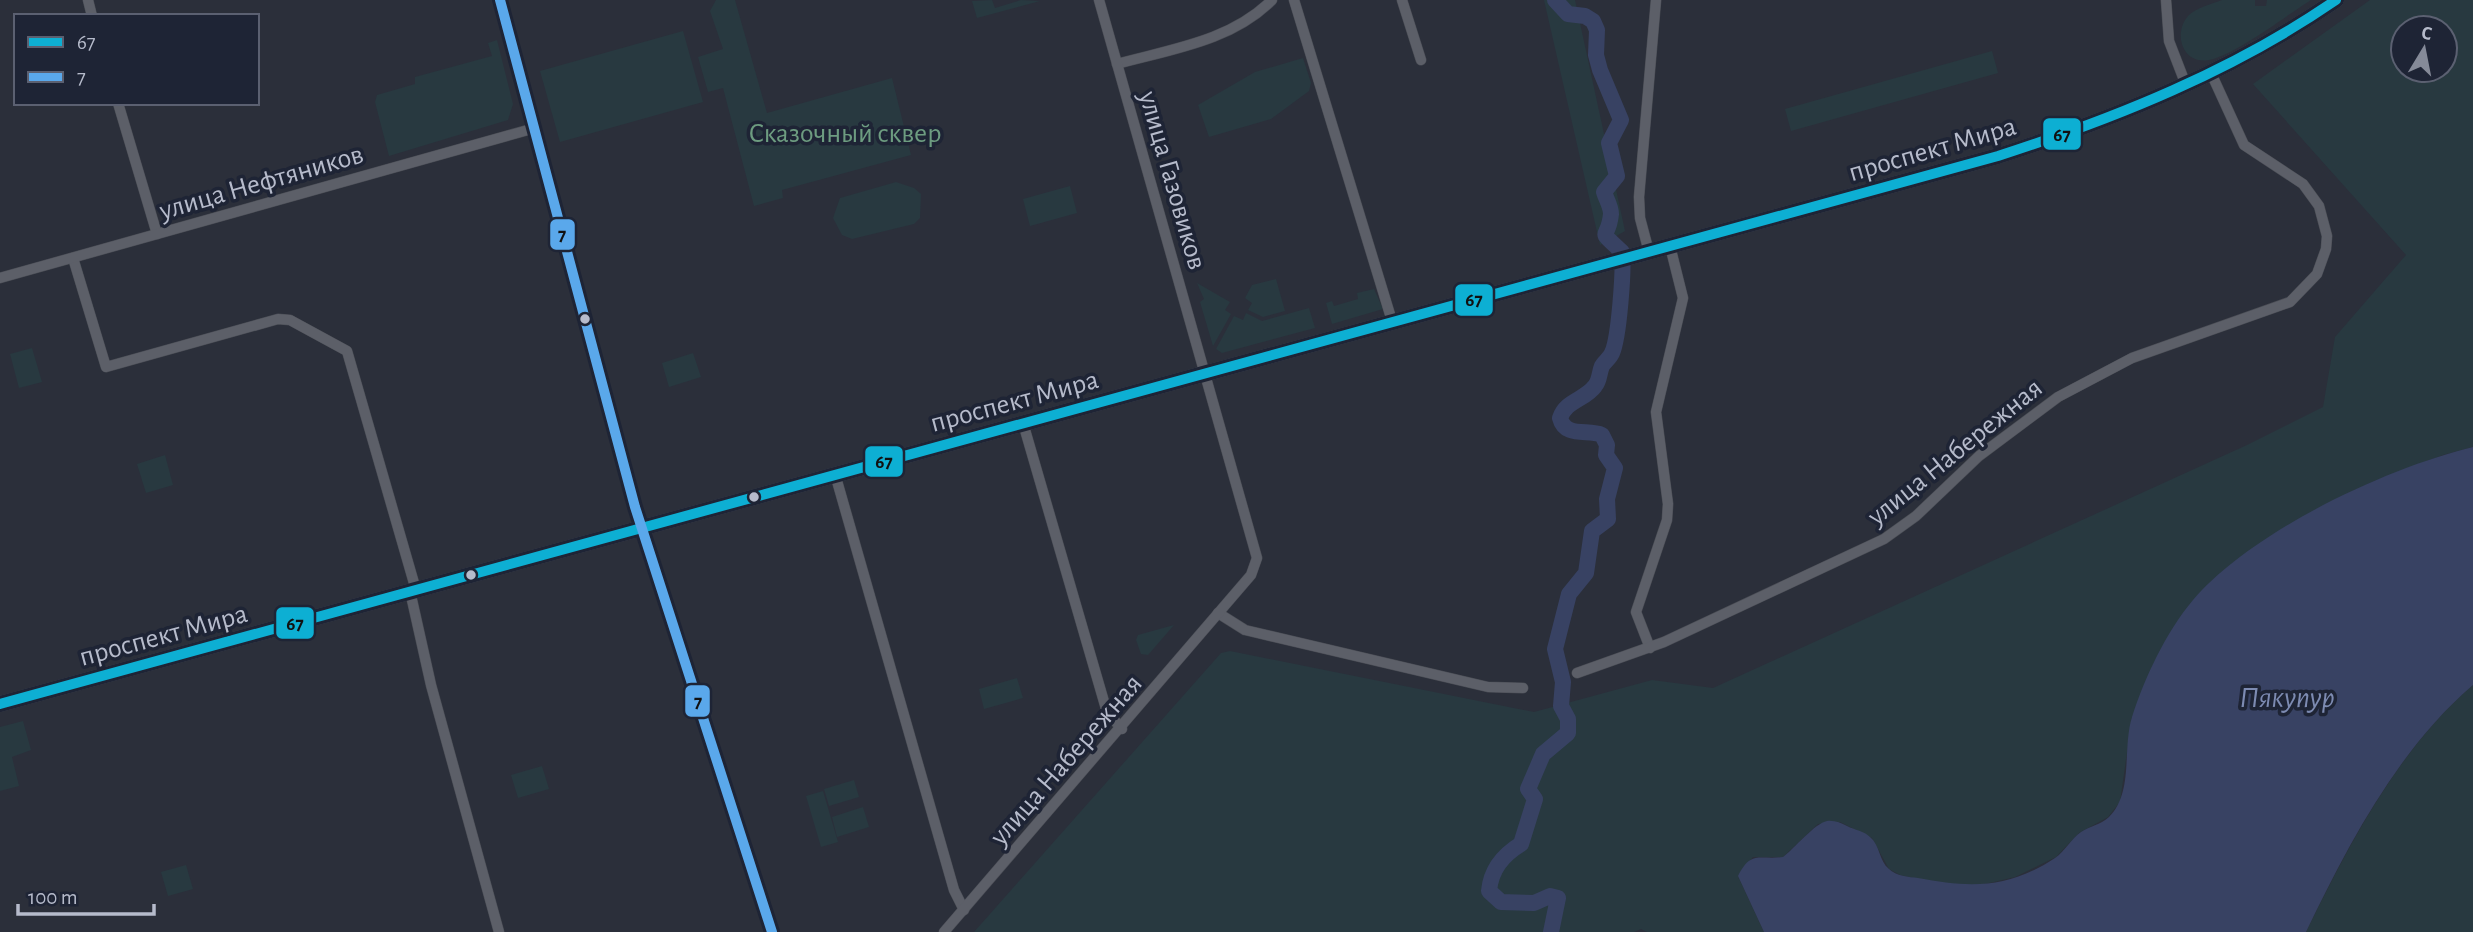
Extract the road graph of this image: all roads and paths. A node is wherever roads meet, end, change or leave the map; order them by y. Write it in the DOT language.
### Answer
graph roads {
  1 [pos="500,0"];
  2 [pos="1098,0"];
  3 [pos="1272,0"];
  4 [pos="1294,0"];
  5 [pos="1402,0"];
  6 [pos="1656,0"];
  7 [pos="2166,0"];
  8 [pos="2334,1"];
  9 [pos="1422,60"];
  10 [pos="1117,64"];
  11 [pos="2211,73"];
  12 [pos="2186,85"];
  13 [pos="119,105"];
  14 [pos="535,128"];
  15 [pos="157,234"];
  16 [pos="1670,246"];
  17 [pos="1645,253"];
  18 [pos="73,258"];
  19 [pos="0,278"];
  20 [pos="1392,321"];
  21 [pos="1207,373"];
  22 [pos="1023,423"];
  23 [pos="835,474"];
  24 [pos="643,528"];
  25 [pos="413,591"];
  26 [pos="1218,614"];
  27 [pos="1650,648"];
  28 [pos="1577,674"];
  29 [pos="1523,688"];
  30 [pos="0,704"];
  31 [pos="1122,729"];
  32 [pos="964,910"];
  33 [pos="499,932"];
  34 [pos="772,932"];
  35 [pos="944,932"];
  1 -- 14 [label="street"];
  2 -- 10 [label="street, улица Газовиков"];
  3 -- 10 [label="street"];
  4 -- 20 [label="street"];
  5 -- 9 [label="street"];
  6 -- 17 [label="street"];
  7 -- 12 [label="street"];
  8 -- 11 [label="main road, проспект Мира"];
  10 -- 21 [label="street, улица Газовиков"];
  11 -- 12 [label="main road, проспект Мира"];
  11 -- 27 [label="street, улица Набережная"];
  12 -- 16 [label="main road, проспект Мира"];
  13 -- 15 [label="street"];
  14 -- 15 [label="street, улица Нефтяников"];
  14 -- 24 [label="street"];
  15 -- 18 [label="street, улица Нефтяников"];
  16 -- 17 [label="main road, проспект Мира"];
  16 -- 27 [label="street"];
  17 -- 20 [label="main road, проспект Мира"];
  18 -- 19 [label="street, улица Нефтяников"];
  18 -- 25 [label="street"];
  20 -- 21 [label="main road, проспект Мира"];
  21 -- 22 [label="main road, проспект Мира"];
  21 -- 26 [label="street, улица Набережная"];
  22 -- 23 [label="main road, проспект Мира"];
  22 -- 31 [label="street"];
  23 -- 24 [label="main road, проспект Мира"];
  23 -- 32 [label="street"];
  24 -- 25 [label="main road, проспект Мира"];
  24 -- 34 [label="street"];
  25 -- 30 [label="main road, проспект Мира"];
  25 -- 33 [label="street"];
  26 -- 29 [label="street"];
  26 -- 31 [label="street, улица Набережная"];
  27 -- 28 [label="street, улица Набережная"];
  31 -- 32 [label="street, улица Набережная"];
  32 -- 35 [label="street, улица Набережная"];
}
